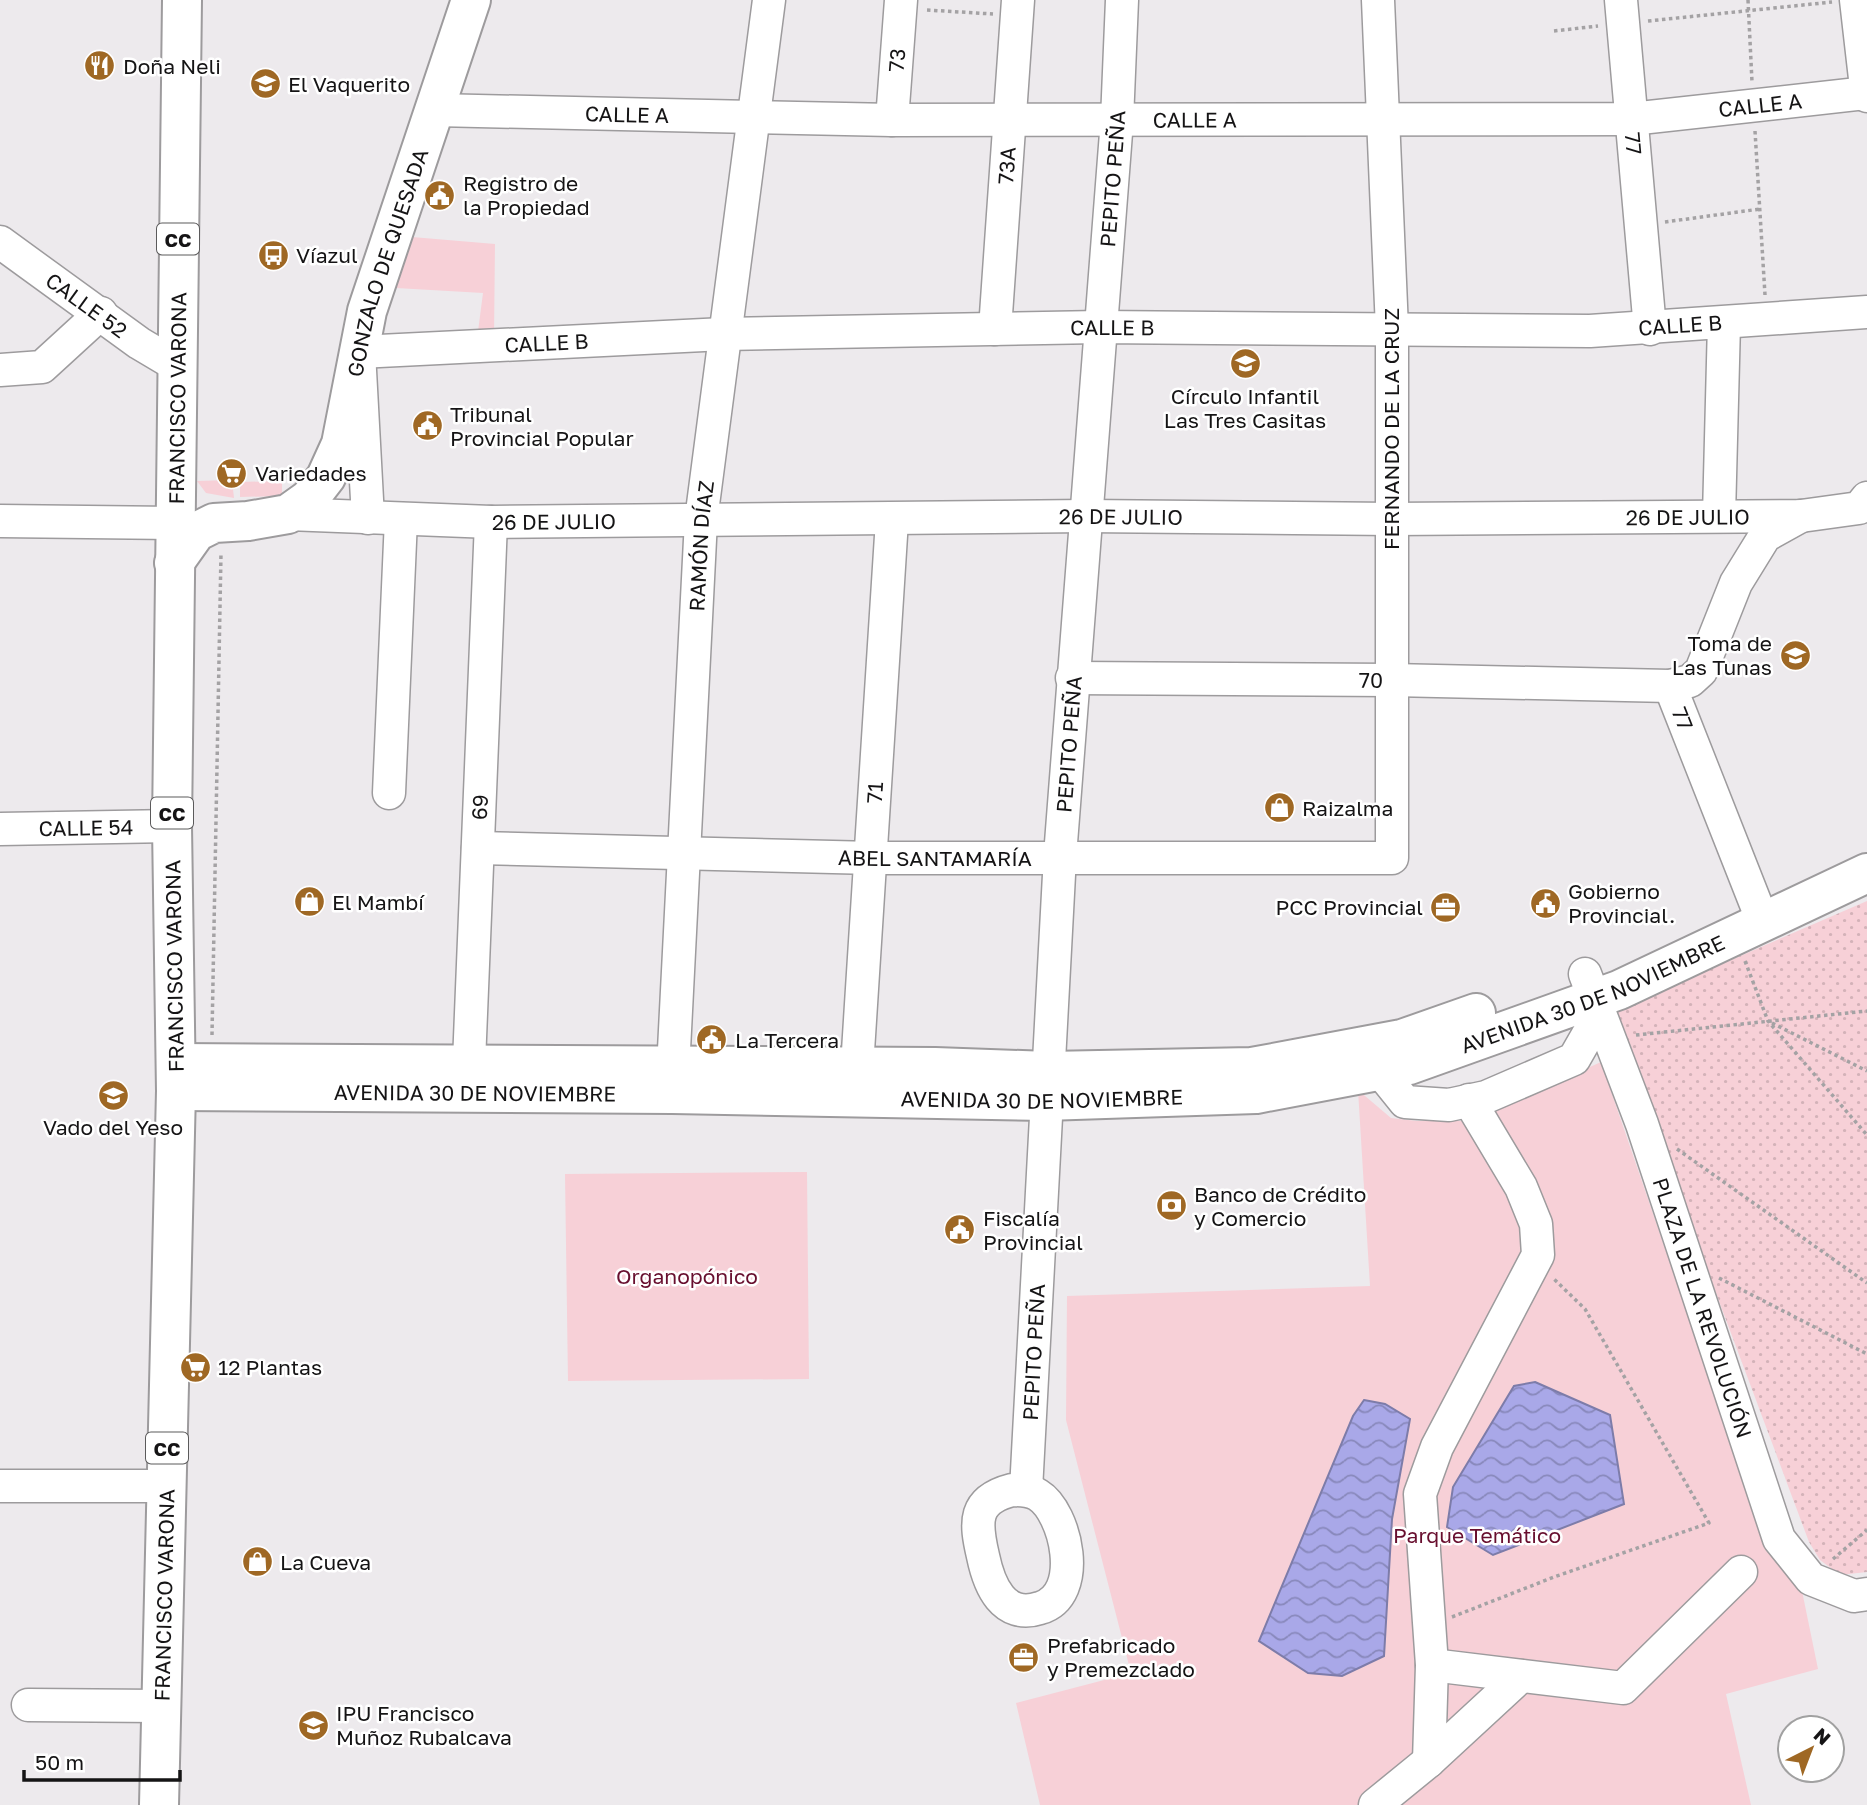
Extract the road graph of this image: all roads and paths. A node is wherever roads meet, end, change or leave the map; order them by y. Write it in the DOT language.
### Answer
graph roads {
  1 [pos="181,0"];
  2 [pos="471,0"];
  3 [pos="769,0"];
  4 [pos="1122,0"];
  5 [pos="1378,0"];
  6 [pos="1748,0"];
  7 [pos="1849,1"];
  8 [pos="901,4"];
  9 [pos="1017,7"];
  10 [pos="1748,11"];
  11 [pos="1622,12"];
  12 [pos="1554,31"];
  13 [pos="1867,95"];
  14 [pos="1754,106"];
  15 [pos="436,110"];
  16 [pos="755,118"];
  17 [pos="1631,119"];
  18 [pos="892,120"];
  19 [pos="1008,120"];
  20 [pos="1117,120"];
  21 [pos="1385,120"];
  22 [pos="1760,209"];
  23 [pos="1641,225"];
  24 [pos="0,242"];
  25 [pos="1867,312"];
  26 [pos="101,313"];
  27 [pos="1767,319"];
  28 [pos="1724,323"];
  29 [pos="1099,327"];
  30 [pos="995,329"];
  31 [pos="1391,329"];
  32 [pos="1650,329"];
  33 [pos="724,334"];
  34 [pos="359,352"];
  35 [pos="176,365"];
  36 [pos="0,370"];
  37 [pos="174,479"];
  38 [pos="1867,498"];
  39 [pos="288,514"];
  40 [pos="1086,516"];
  41 [pos="1719,516"];
  42 [pos="1801,516"];
  43 [pos="368,518"];
  44 [pos="401,519"];
  45 [pos="1392,519"];
  46 [pos="701,520"];
  47 [pos="892,520"];
  48 [pos="0,521"];
  49 [pos="491,522"];
  50 [pos="174,523"];
  51 [pos="218,523"];
  52 [pos="174,563"];
  53 [pos="1072,678"];
  54 [pos="1392,680"];
  55 [pos="1670,686"];
  56 [pos="389,793"];
  57 [pos="172,827"];
  58 [pos="0,829"];
  59 [pos="1867,845"];
  60 [pos="478,848"];
  61 [pos="683,853"];
  62 [pos="1060,856"];
  63 [pos="873,858"];
  64 [pos="1392,858"];
  65 [pos="1867,873"];
  66 [pos="1751,918"];
  67 [pos="1590,986"];
  68 [pos="1867,1011"];
  69 [pos="1768,1021"];
  70 [pos="1611,1038"];
  71 [pos="1375,1058"];
  72 [pos="857,1067"];
  73 [pos="1867,1071"];
  74 [pos="188,1072"];
  75 [pos="468,1078"];
  76 [pos="673,1079"];
  77 [pos="1047,1086"];
  78 [pos="1469,1100"];
  79 [pos="1867,1135"];
  80 [pos="1675,1147"];
  81 [pos="1535,1261"];
  82 [pos="1688,1262"];
  83 [pos="1867,1283"];
  84 [pos="1867,1354"];
  85 [pos="0,1486"];
  86 [pos="166,1486"];
  87 [pos="1026,1490"];
  88 [pos="1867,1530"];
  89 [pos="1741,1572"];
  90 [pos="1811,1579"];
  91 [pos="1867,1594"];
  92 [pos="1429,1626"];
  93 [pos="1432,1665"];
  94 [pos="1521,1676"];
  95 [pos="28,1705"];
  96 [pos="160,1706"];
  97 [pos="1429,1761"];
  98 [pos="159,1805"];
  99 [pos="1375,1805"];
  1 -- 35 [label="main road, FRANCISCO VARONA / CC"];
  2 -- 15 [label="main road, GONZALO DE QUESADA"];
  3 -- 16 [label="street, RAMÓN DÍAZ"];
  4 -- 20 [label="street, PEPITO PEÑA"];
  5 -- 21 [label="street, FERNANDO DE LA CRUZ"];
  6 -- 10 [label="path"];
  7 -- 10 [label="path"];
  7 -- 13 [label="street"];
  8 -- 9 [label="path"];
  8 -- 18 [label="street, 73"];
  9 -- 19 [label="street, 73A"];
  10 -- 11 [label="path"];
  10 -- 14 [label="path"];
  11 -- 12 [label="path"];
  11 -- 17 [label="street, 77"];
  13 -- 14 [label="street, CALLE A"];
  14 -- 17 [label="street, CALLE A"];
  14 -- 22 [label="path"];
  15 -- 16 [label="street, CALLE A"];
  15 -- 34 [label="main road, GONZALO DE QUESADA"];
  16 -- 18 [label="street, CALLE A"];
  16 -- 33 [label="street, RAMÓN DÍAZ"];
  17 -- 21 [label="street, CALLE A"];
  17 -- 23 [label="street, 77"];
  18 -- 19 [label="street, CALLE A"];
  19 -- 20 [label="street, CALLE A"];
  19 -- 30 [label="street, 73A"];
  20 -- 21 [label="street, CALLE A"];
  20 -- 29 [label="street, PEPITO PEÑA"];
  21 -- 31 [label="street, FERNANDO DE LA CRUZ"];
  22 -- 23 [label="path"];
  22 -- 27 [label="path"];
  23 -- 32 [label="street, 77"];
  24 -- 26 [label="street, CALLE 52"];
  25 -- 27 [label="street, CALLE B"];
  26 -- 35 [label="street, CALLE 52"];
  26 -- 36 [label="street"];
  27 -- 28 [label="street, CALLE B"];
  28 -- 32 [label="street, CALLE B"];
  28 -- 41 [label="street"];
  29 -- 30 [label="street, CALLE B"];
  29 -- 31 [label="street, CALLE B"];
  29 -- 40 [label="street, PEPITO PEÑA"];
  30 -- 33 [label="street, CALLE B"];
  31 -- 32 [label="street, CALLE B"];
  31 -- 45 [label="street, FERNANDO DE LA CRUZ"];
  33 -- 34 [label="street, CALLE B"];
  33 -- 46 [label="street, RAMÓN DÍAZ"];
  34 -- 39 [label="main road, GONZALO DE QUESADA"];
  34 -- 43 [label="street"];
  35 -- 37 [label="main road, FRANCISCO VARONA / CC"];
  37 -- 50 [label="main road, FRANCISCO VARONA / CC"];
  37 -- 51 [label="main road"];
  38 -- 42 [label="street, 26 DE JULIO"];
  39 -- 43 [label="street, 26 DE JULIO"];
  39 -- 51 [label="main road"];
  40 -- 45 [label="street, 26 DE JULIO"];
  40 -- 47 [label="street, 26 DE JULIO"];
  40 -- 53 [label="street, PEPITO PEÑA"];
  41 -- 42 [label="street, 26 DE JULIO"];
  41 -- 45 [label="street, 26 DE JULIO"];
  42 -- 55 [label="street, 77"];
  43 -- 44 [label="street, 26 DE JULIO"];
  44 -- 49 [label="street, 26 DE JULIO"];
  44 -- 56 [label="street"];
  45 -- 54 [label="street, FERNANDO DE LA CRUZ"];
  46 -- 47 [label="street, 26 DE JULIO"];
  46 -- 49 [label="street, 26 DE JULIO"];
  46 -- 61 [label="street, RAMÓN DÍAZ"];
  47 -- 63 [label="street, 71"];
  48 -- 50 [label="street"];
  49 -- 60 [label="street, 69"];
  50 -- 52 [label="main road, FRANCISCO VARONA / CC"];
  51 -- 52 [label="main road"];
  51 -- 74 [label="path"];
  52 -- 57 [label="main road, FRANCISCO VARONA / CC"];
  53 -- 54 [label="street, 70"];
  53 -- 62 [label="street, PEPITO PEÑA"];
  54 -- 55 [label="street, 70"];
  54 -- 64 [label="street, FERNANDO DE LA CRUZ"];
  55 -- 66 [label="street, 77"];
  57 -- 58 [label="street, CALLE 54"];
  57 -- 74 [label="main road, FRANCISCO VARONA / CC"];
  59 -- 66 [label="main road, AVENIDA 30 DE NOVIEMBRE"];
  60 -- 61 [label="street, ABEL SANTAMARÍA"];
  60 -- 75 [label="street, 69"];
  61 -- 63 [label="street, ABEL SANTAMARÍA"];
  61 -- 76 [label="street, RAMÓN DÍAZ"];
  62 -- 63 [label="street, ABEL SANTAMARÍA"];
  62 -- 64 [label="street, ABEL SANTAMARÍA"];
  62 -- 77 [label="street, PEPITO PEÑA"];
  63 -- 72 [label="street, 71"];
  65 -- 66 [label="main road, AVENIDA 30 DE NOVIEMBRE"];
  66 -- 67 [label="main road, AVENIDA 30 DE NOVIEMBRE"];
  66 -- 69 [label="path"];
  67 -- 70 [label="street, PLAZA DE LA REVOLUCIÓN"];
  67 -- 71 [label="main road, AVENIDA 30 DE NOVIEMBRE"];
  67 -- 78 [label="street"];
  68 -- 69 [label="path"];
  69 -- 70 [label="path"];
  69 -- 73 [label="path"];
  69 -- 79 [label="path"];
  70 -- 82 [label="street, PLAZA DE LA REVOLUCIÓN"];
  71 -- 77 [label="main road, AVENIDA 30 DE NOVIEMBRE"];
  71 -- 78 [label="street"];
  72 -- 76 [label="main road, AVENIDA 30 DE NOVIEMBRE"];
  72 -- 77 [label="main road, AVENIDA 30 DE NOVIEMBRE"];
  74 -- 75 [label="main road, AVENIDA 30 DE NOVIEMBRE"];
  74 -- 86 [label="main road, FRANCISCO VARONA / CC"];
  75 -- 76 [label="main road, AVENIDA 30 DE NOVIEMBRE"];
  76 -- 77 [label="main road, AVENIDA 30 DE NOVIEMBRE"];
  77 -- 87 [label="street, PEPITO PEÑA"];
  78 -- 81 [label="street"];
  80 -- 83 [label="path"];
  81 -- 92 [label="street"];
  81 -- 92 [label="path"];
  82 -- 84 [label="path"];
  82 -- 90 [label="street, PLAZA DE LA REVOLUCIÓN"];
  85 -- 86 [label="street"];
  86 -- 96 [label="main road, FRANCISCO VARONA / CC"];
  88 -- 90 [label="path"];
  89 -- 94 [label="street"];
  90 -- 91 [label="street"];
  92 -- 93 [label="street"];
  93 -- 94 [label="street"];
  93 -- 97 [label="street"];
  94 -- 97 [label="street"];
  95 -- 96 [label="street"];
  96 -- 98 [label="main road, FRANCISCO VARONA / CC"];
  97 -- 99 [label="street"];
}
